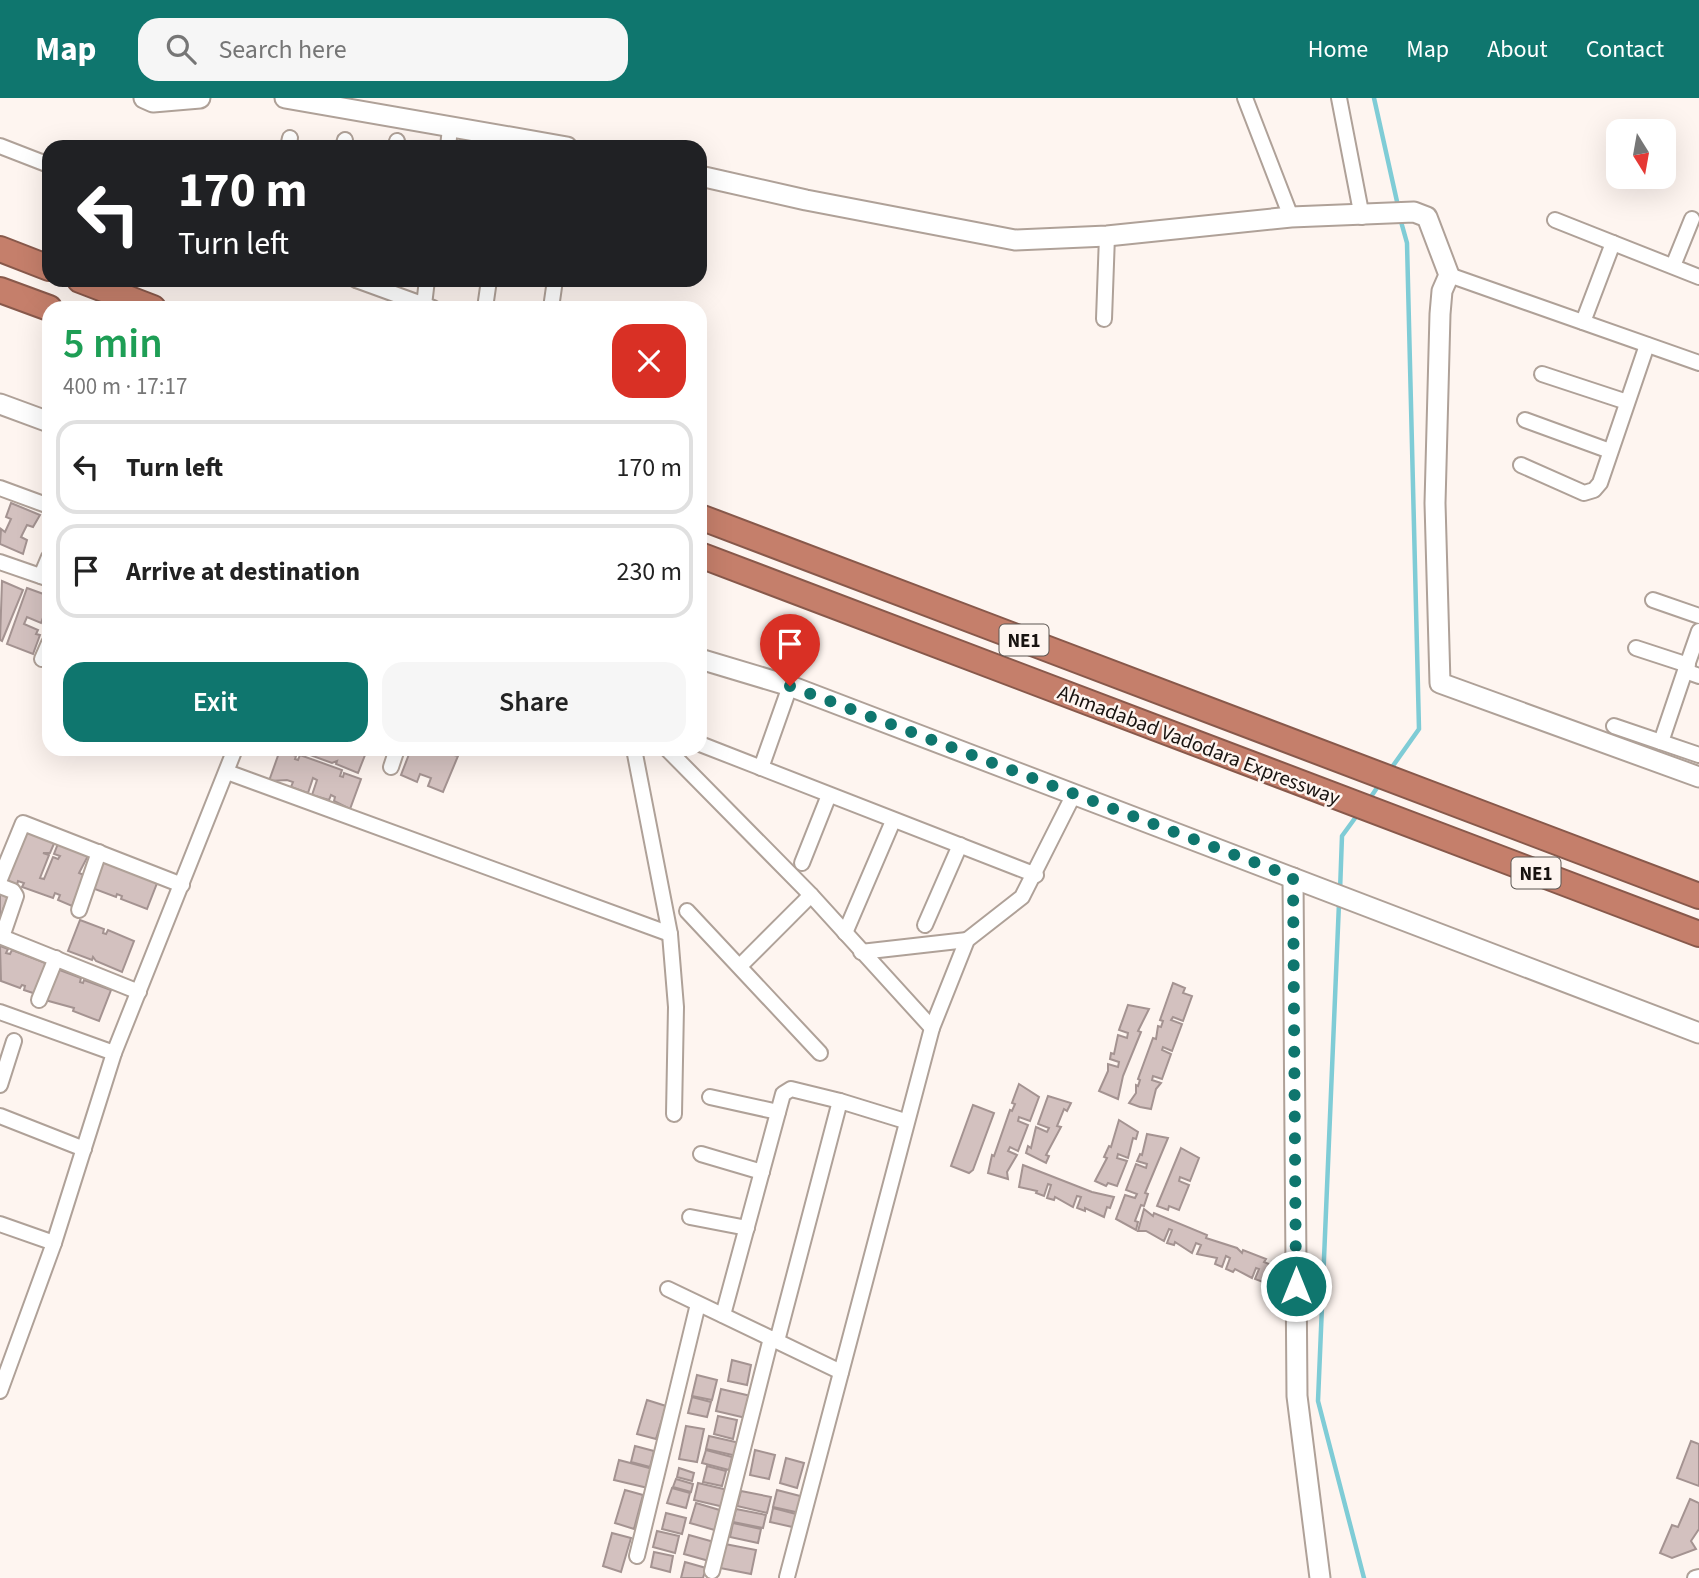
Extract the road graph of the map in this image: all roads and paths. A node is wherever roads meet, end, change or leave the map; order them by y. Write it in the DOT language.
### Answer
graph roads {
  1 [pos="144,98"];
  2 [pos="200,98"];
  3 [pos="285,98"];
  4 [pos="1245,98"];
  5 [pos="1339,98"];
  6 [pos="449,138"];
  7 [pos="480,140"];
  8 [pos="0,146"];
  9 [pos="42,162"];
  10 [pos="707,178"];
  11 [pos="1291,217"];
  12 [pos="1368,217"];
  13 [pos="1692,219"];
  14 [pos="1555,220"];
  15 [pos="1107,236"];
  16 [pos="1613,243"];
  17 [pos="0,249"];
  18 [pos="42,265"];
  19 [pos="1673,266"];
  20 [pos="1449,275"];
  21 [pos="1699,277"];
  22 [pos="98,287"];
  23 [pos="382,287"];
  24 [pos="0,290"];
  25 [pos="135,301"];
  26 [pos="416,301"];
  27 [pos="42,305"];
  28 [pos="1104,319"];
  29 [pos="1583,323"];
  30 [pos="1647,345"];
  31 [pos="1699,363"];
  32 [pos="1542,374"];
  33 [pos="1627,402"];
  34 [pos="0,404"];
  35 [pos="42,419"];
  36 [pos="1524,420"];
  37 [pos="1610,451"];
  38 [pos="1521,465"];
  39 [pos="0,488"];
  40 [pos="42,503"];
  41 [pos="707,520"];
  42 [pos="707,558"];
  43 [pos="0,562"];
  44 [pos="42,577"];
  45 [pos="1653,600"];
  46 [pos="1699,616"];
  47 [pos="1699,631"];
  48 [pos="1636,648"];
  49 [pos="707,661"];
  50 [pos="1691,671"];
  51 [pos="790,686"];
  52 [pos="1614,726"];
  53 [pos="1661,742"];
  54 [pos="707,747"];
  55 [pos="1699,755"];
  56 [pos="233,756"];
  57 [pos="395,756"];
  58 [pos="635,756"];
  59 [pos="674,756"];
  60 [pos="391,767"];
  61 [pos="761,768"];
  62 [pos="227,772"];
  63 [pos="1699,777"];
  64 [pos="1074,794"];
  65 [pos="829,795"];
  66 [pos="893,821"];
  67 [pos="960,845"];
  68 [pos="99,852"];
  69 [pos="802,863"];
  70 [pos="1036,875"];
  71 [pos="1293,877"];
  72 [pos="0,879"];
  73 [pos="182,885"];
  74 [pos="0,886"];
  75 [pos="811,895"];
  76 [pos="1699,896"];
  77 [pos="79,911"];
  78 [pos="687,911"];
  79 [pos="925,925"];
  80 [pos="845,933"];
  81 [pos="670,934"];
  82 [pos="1699,934"];
  83 [pos="1,937"];
  84 [pos="967,940"];
  85 [pos="861,952"];
  86 [pos="56,958"];
  87 [pos="740,966"];
  88 [pos="139,992"];
  89 [pos="39,1000"];
  90 [pos="0,1012"];
  91 [pos="932,1028"];
  92 [pos="1699,1033"];
  93 [pos="14,1041"];
  94 [pos="114,1053"];
  95 [pos="820,1053"];
  96 [pos="0,1085"];
  97 [pos="709,1097"];
  98 [pos="840,1101"];
  99 [pos="778,1112"];
  100 [pos="674,1114"];
  101 [pos="0,1116"];
  102 [pos="905,1121"];
  103 [pos="84,1149"];
  104 [pos="701,1154"];
  105 [pos="762,1172"];
  106 [pos="690,1217"];
  107 [pos="0,1224"];
  108 [pos="747,1228"];
  109 [pos="54,1243"];
  110 [pos="668,1289"];
  111 [pos="698,1304"];
  112 [pos="723,1315"];
  113 [pos="774,1339"];
  114 [pos="841,1372"];
  115 [pos="0,1391"];
  116 [pos="637,1556"];
  117 [pos="712,1572"];
  118 [pos="787,1577"];
  119 [pos="1320,1578"];
  1 -- 2 [label="street"];
  3 -- 6 [label="street"];
  4 -- 11 [label="street"];
  5 -- 12 [label="street"];
  6 -- 7 [label="street"];
  8 -- 9 [label="street"];
  10 -- 15 [label="street"];
  11 -- 12 [label="street"];
  11 -- 15 [label="street"];
  12 -- 20 [label="street"];
  13 -- 19 [label="street"];
  14 -- 16 [label="street"];
  15 -- 28 [label="street"];
  16 -- 19 [label="street"];
  16 -- 29 [label="street"];
  17 -- 18 [label="highway"];
  19 -- 21 [label="street"];
  20 -- 29 [label="street"];
  20 -- 63 [label="street"];
  22 -- 25 [label="highway"];
  23 -- 26 [label="street"];
  24 -- 27 [label="highway"];
  29 -- 30 [label="street"];
  30 -- 31 [label="street"];
  30 -- 33 [label="street"];
  32 -- 33 [label="street"];
  33 -- 37 [label="street"];
  34 -- 35 [label="street"];
  36 -- 37 [label="street"];
  37 -- 38 [label="street"];
  39 -- 40 [label="street"];
  41 -- 76 [label="highway, Ahmadabad Vadodara Expressway / NE1"];
  42 -- 82 [label="highway, Ahmadabad Vadodara Expressway / NE1"];
  43 -- 44 [label="street"];
  45 -- 46 [label="street"];
  47 -- 50 [label="street"];
  48 -- 50 [label="street"];
  49 -- 51 [label="street"];
  50 -- 53 [label="street"];
  51 -- 61 [label="street"];
  51 -- 64 [label="street"];
  52 -- 53 [label="street"];
  53 -- 55 [label="street"];
  54 -- 61 [label="street"];
  56 -- 62 [label="street"];
  57 -- 60 [label="street"];
  58 -- 81 [label="street"];
  59 -- 75 [label="street"];
  61 -- 65 [label="street"];
  62 -- 73 [label="street"];
  62 -- 81 [label="street"];
  64 -- 70 [label="street"];
  64 -- 71 [label="street"];
  65 -- 66 [label="street"];
  65 -- 69 [label="street"];
  66 -- 67 [label="street"];
  66 -- 80 [label="street"];
  67 -- 70 [label="street"];
  67 -- 79 [label="street"];
  68 -- 72 [label="street"];
  68 -- 73 [label="street"];
  68 -- 77 [label="street"];
  70 -- 84 [label="street"];
  71 -- 92 [label="street"];
  71 -- 119 [label="street"];
  73 -- 88 [label="street"];
  74 -- 83 [label="street"];
  75 -- 80 [label="street"];
  75 -- 87 [label="street"];
  78 -- 87 [label="street"];
  80 -- 85 [label="street"];
  81 -- 100 [label="street"];
  83 -- 86 [label="street"];
  84 -- 85 [label="street"];
  84 -- 91 [label="street"];
  85 -- 91 [label="street"];
  86 -- 88 [label="street"];
  86 -- 89 [label="street"];
  87 -- 95 [label="street"];
  88 -- 94 [label="street"];
  90 -- 94 [label="street"];
  91 -- 102 [label="street"];
  93 -- 96 [label="street"];
  94 -- 103 [label="street"];
  97 -- 99 [label="street"];
  98 -- 99 [label="street"];
  98 -- 102 [label="street"];
  98 -- 113 [label="street"];
  99 -- 105 [label="street"];
  101 -- 103 [label="street"];
  102 -- 114 [label="street"];
  103 -- 109 [label="street"];
  104 -- 105 [label="street"];
  105 -- 108 [label="street"];
  106 -- 108 [label="street"];
  107 -- 109 [label="street"];
  108 -- 112 [label="street"];
  109 -- 115 [label="street"];
  110 -- 111 [label="street"];
  111 -- 112 [label="street"];
  111 -- 116 [label="street"];
  112 -- 113 [label="street"];
  113 -- 114 [label="street"];
  113 -- 117 [label="street"];
  114 -- 118 [label="street"];
}
